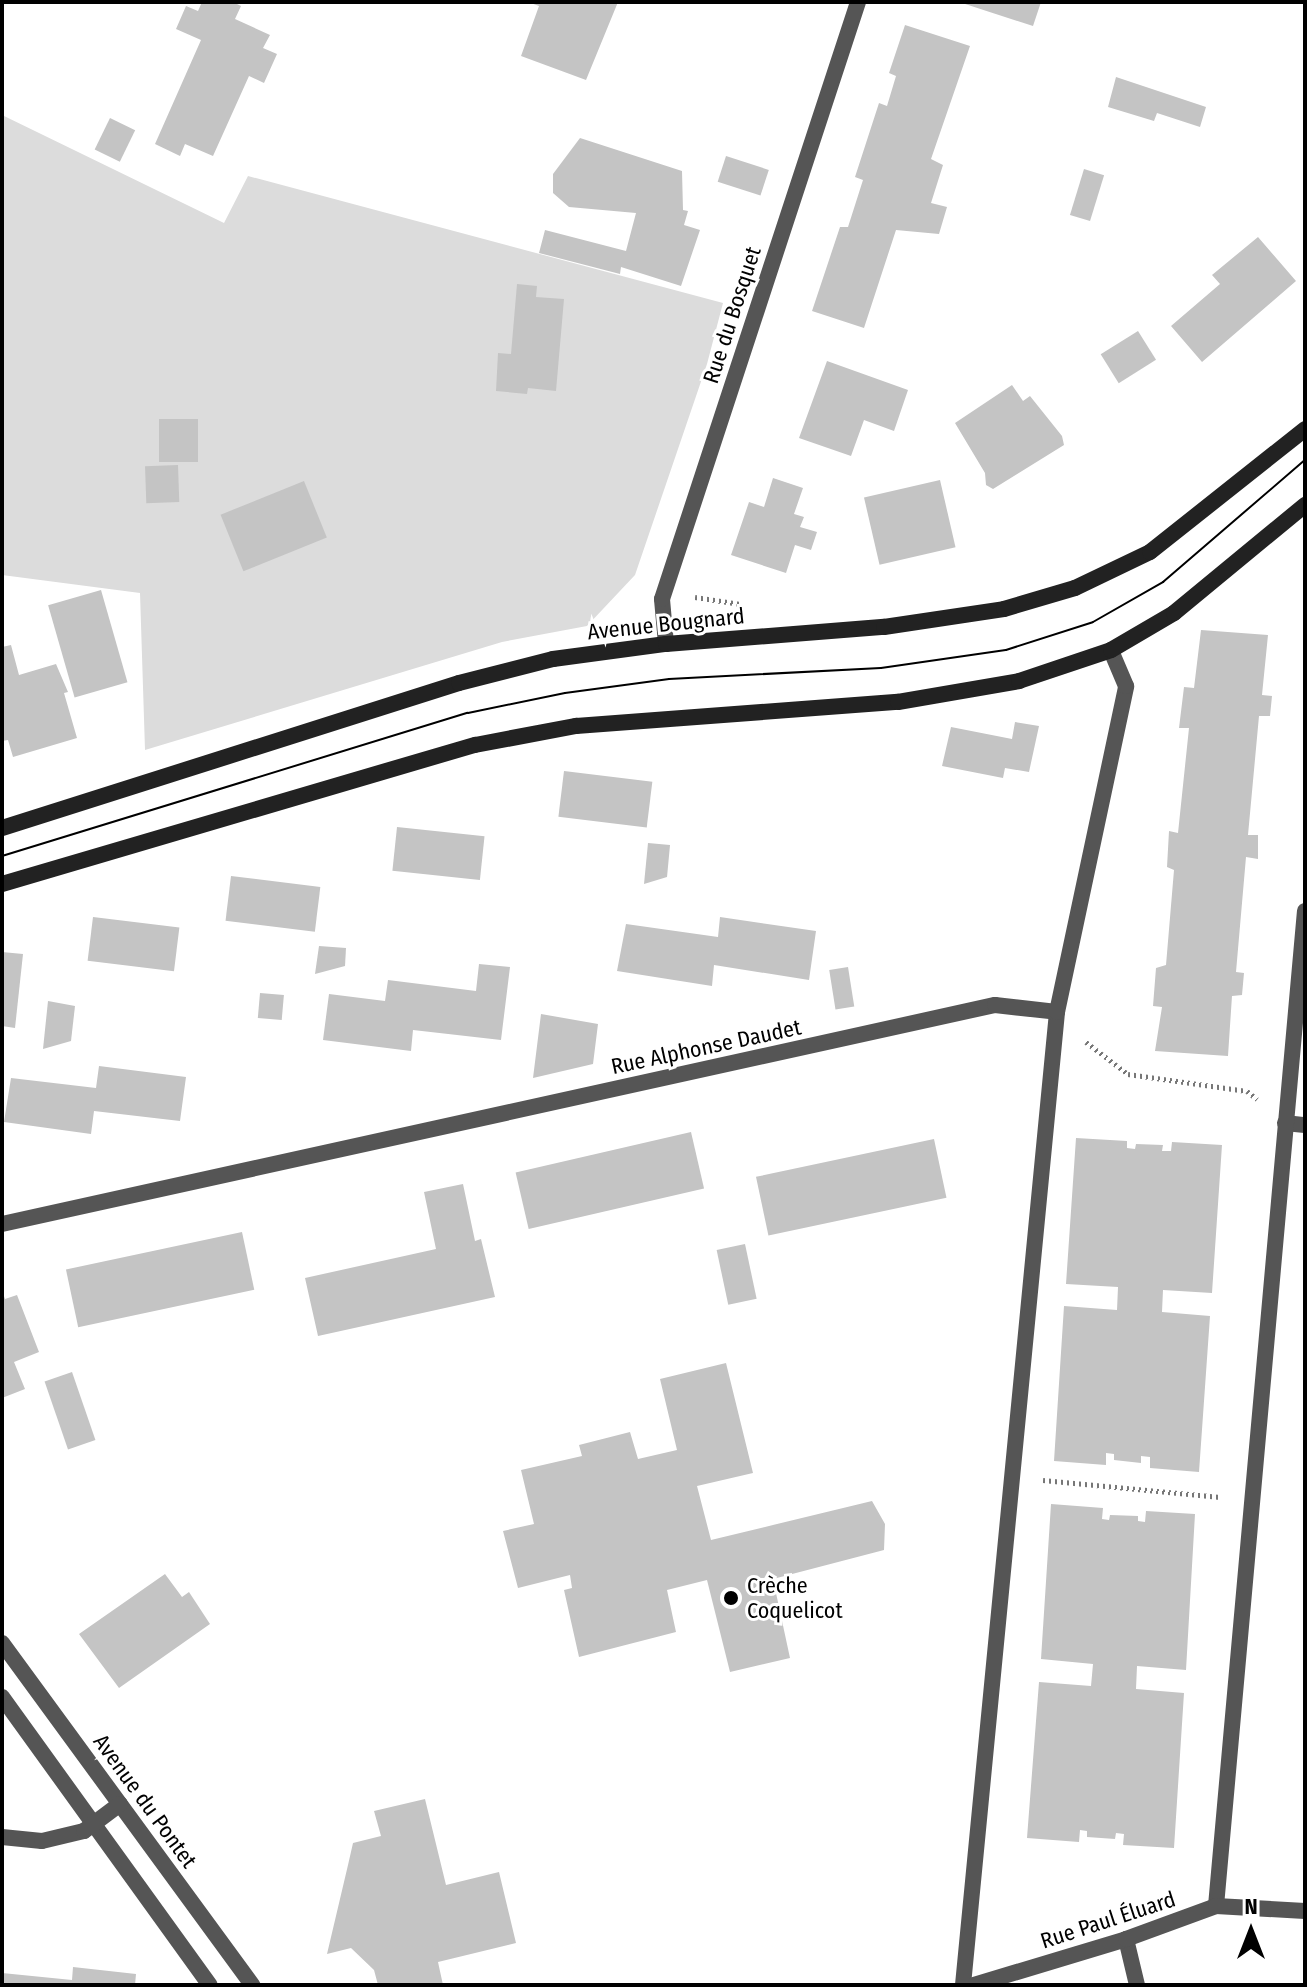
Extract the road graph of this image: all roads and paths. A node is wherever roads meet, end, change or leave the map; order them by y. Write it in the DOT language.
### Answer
graph roads {
  1 [pos="858,2"];
  2 [pos="1305,429"];
  3 [pos="1305,505"];
  4 [pos="666,644"];
  5 [pos="1111,650"];
  6 [pos="2,828"];
  7 [pos="2,884"];
  8 [pos="1305,911"];
  9 [pos="1057,1012"];
  10 [pos="1285,1123"];
  11 [pos="1305,1125"];
  12 [pos="2,1224"];
  13 [pos="1010,1477"];
  14 [pos="1251,1500"];
  15 [pos="2,1643"];
  16 [pos="2,1697"];
  17 [pos="120,1804"];
  18 [pos="96,1823"];
  19 [pos="2,1837"];
  20 [pos="1216,1906"];
  21 [pos="1305,1911"];
  22 [pos="1126,1939"];
  23 [pos="210,1985"];
  24 [pos="252,1985"];
  25 [pos="963,1985"];
  26 [pos="974,1985"];
  27 [pos="1137,1985"];
  1 -- 4 [label="street, Rue du Bosquet"];
  2 -- 4 [label="main road, Avenue Bougnard"];
  3 -- 5 [label="main road"];
  4 -- 6 [label="main road, Avenue Bougnard"];
  5 -- 7 [label="main road"];
  5 -- 9 [label="street"];
  8 -- 10 [label="street"];
  9 -- 10 [label="path"];
  9 -- 12 [label="street, Rue Alphonse Daudet"];
  9 -- 13 [label="street"];
  10 -- 11 [label="street"];
  10 -- 14 [label="street"];
  13 -- 14 [label="path"];
  13 -- 25 [label="street"];
  14 -- 20 [label="street"];
  15 -- 17 [label="street, Avenue du Pontet"];
  16 -- 18 [label="street"];
  17 -- 18 [label="street"];
  17 -- 24 [label="street, Avenue du Pontet"];
  18 -- 19 [label="street"];
  18 -- 23 [label="street"];
  20 -- 21 [label="street, Rue Paul Éluard"];
  20 -- 22 [label="street, Rue Paul Éluard"];
  22 -- 26 [label="street, Rue Paul Éluard"];
  22 -- 27 [label="street"];
}
